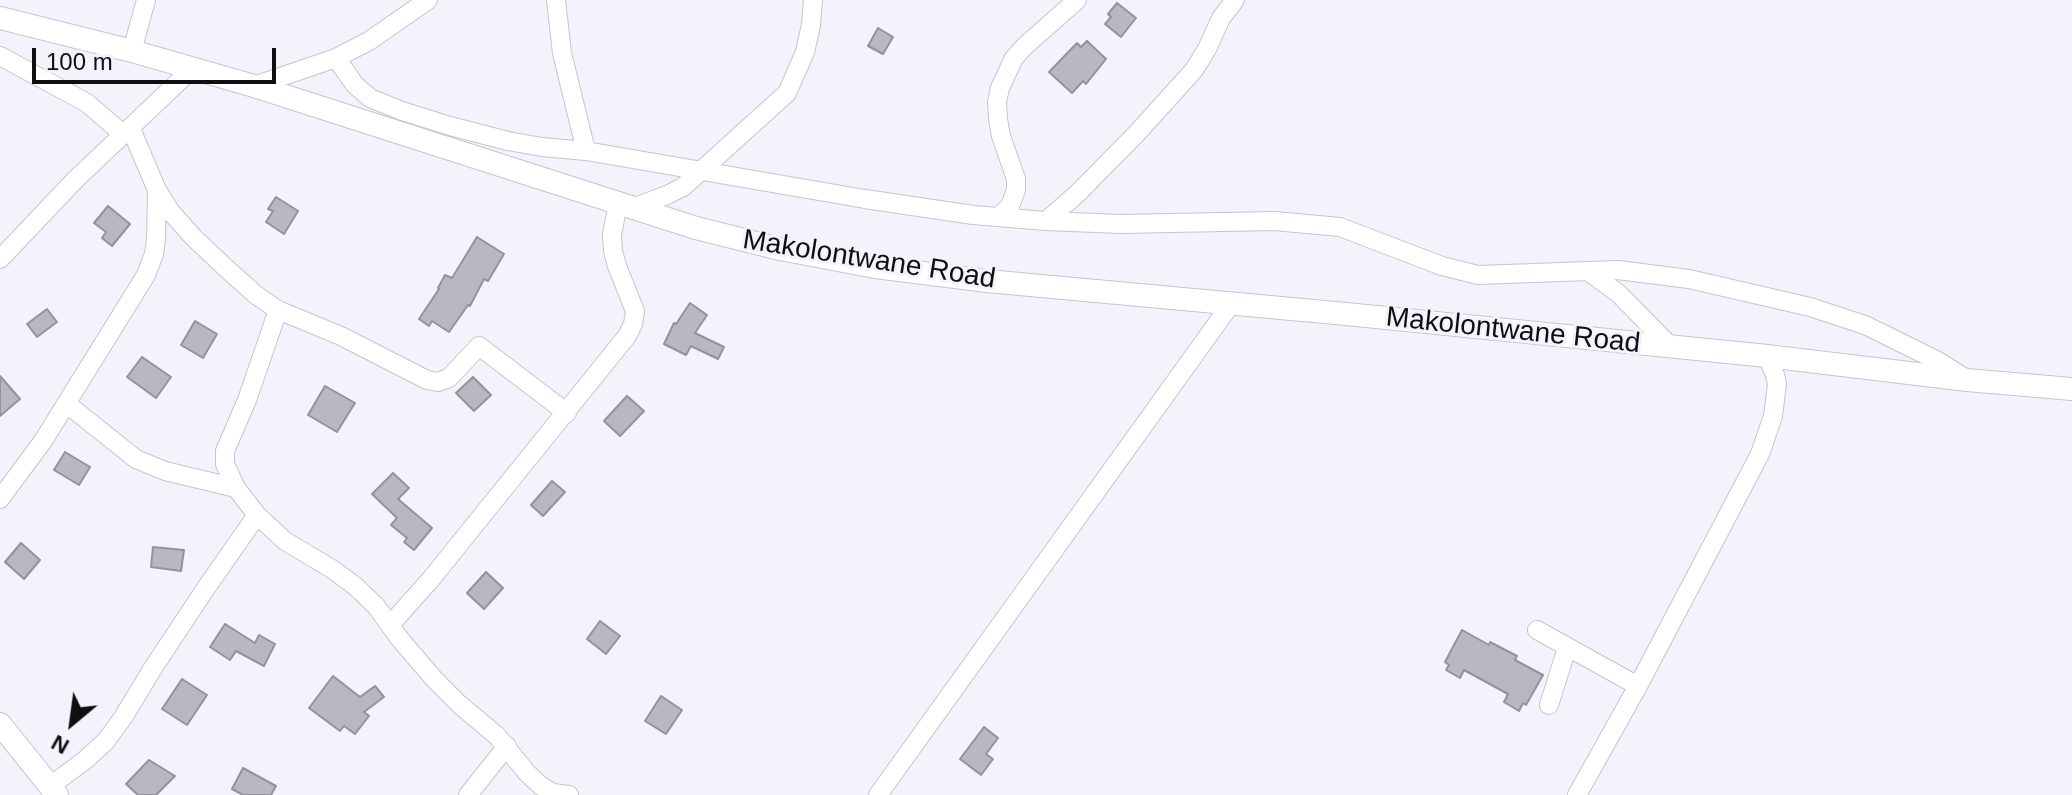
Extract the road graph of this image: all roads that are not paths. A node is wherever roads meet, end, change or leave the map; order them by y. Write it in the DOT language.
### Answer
graph roads {
  1 [pos="146,0"];
  2 [pos="428,0"];
  3 [pos="556,0"];
  4 [pos="813,0"];
  5 [pos="1077,0"];
  6 [pos="1235,0"];
  7 [pos="0,18"];
  8 [pos="132,51"];
  9 [pos="0,56"];
  10 [pos="336,58"];
  11 [pos="193,68"];
  12 [pos="254,86"];
  13 [pos="384,104"];
  14 [pos="348,116"];
  15 [pos="127,132"];
  16 [pos="586,151"];
  17 [pos="703,170"];
  18 [pos="157,190"];
  19 [pos="625,205"];
  20 [pos="998,217"];
  21 [pos="1046,221"];
  22 [pos="0,259"];
  23 [pos="1588,271"];
  24 [pos="1231,304"];
  25 [pos="278,310"];
  26 [pos="1671,347"];
  27 [pos="1767,356"];
  28 [pos="1967,380"];
  29 [pos="2072,389"];
  30 [pos="67,404"];
  31 [pos="567,413"];
  32 [pos="236,488"];
  33 [pos="0,499"];
  34 [pos="257,515"];
  35 [pos="390,625"];
  36 [pos="1537,630"];
  37 [pos="1567,648"];
  38 [pos="1638,686"];
  39 [pos="1549,705"];
  40 [pos="0,724"];
  41 [pos="507,746"];
  42 [pos="53,790"];
  43 [pos="468,795"];
  44 [pos="569,795"];
  45 [pos="878,795"];
  46 [pos="1577,795"];
  1 -- 8 [label="street"];
  2 -- 10 [label="street"];
  3 -- 16 [label="street"];
  4 -- 17 [label="street"];
  5 -- 20 [label="street"];
  6 -- 21 [label="street"];
  7 -- 8 [label="main road, Makolontwane Road"];
  8 -- 11 [label="main road, Makolontwane Road"];
  9 -- 15 [label="street"];
  10 -- 12 [label="street"];
  10 -- 13 [label="street"];
  11 -- 12 [label="main road, Makolontwane Road"];
  11 -- 15 [label="street"];
  12 -- 14 [label="main road, Makolontwane Road"];
  13 -- 14 [label="street"];
  13 -- 16 [label="street"];
  14 -- 19 [label="main road, Makolontwane Road"];
  15 -- 18 [label="street"];
  15 -- 22 [label="street"];
  16 -- 17 [label="street"];
  17 -- 19 [label="street"];
  17 -- 20 [label="street"];
  18 -- 25 [label="street"];
  18 -- 30 [label="street"];
  19 -- 24 [label="main road, Makolontwane Road"];
  19 -- 31 [label="street"];
  20 -- 21 [label="street"];
  21 -- 23 [label="street"];
  23 -- 26 [label="street"];
  23 -- 28 [label="street"];
  24 -- 26 [label="main road, Makolontwane Road"];
  24 -- 45 [label="street"];
  25 -- 31 [label="street"];
  25 -- 32 [label="street"];
  26 -- 27 [label="main road, Makolontwane Road"];
  27 -- 28 [label="main road, Makolontwane Road"];
  27 -- 38 [label="street"];
  28 -- 29 [label="main road, Makolontwane Road"];
  30 -- 32 [label="street"];
  30 -- 33 [label="street"];
  31 -- 35 [label="street"];
  32 -- 34 [label="street"];
  34 -- 35 [label="street"];
  34 -- 42 [label="street"];
  35 -- 41 [label="street"];
  36 -- 37 [label="street"];
  37 -- 38 [label="street"];
  37 -- 39 [label="street"];
  38 -- 46 [label="street"];
  40 -- 42 [label="main road"];
  41 -- 43 [label="street"];
  41 -- 44 [label="street"];
}
